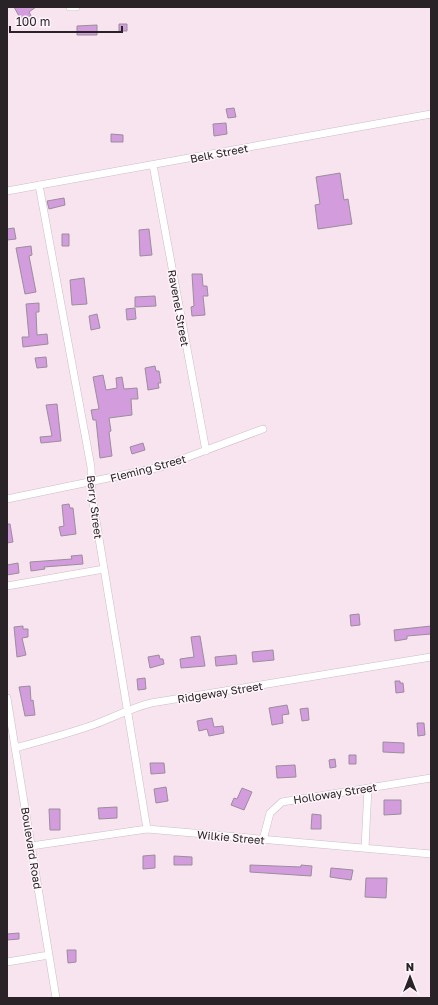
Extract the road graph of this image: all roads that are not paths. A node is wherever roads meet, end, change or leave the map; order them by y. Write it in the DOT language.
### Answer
graph roads {
  1 [pos="70,7"];
  2 [pos="76,7"];
  3 [pos="431,114"];
  4 [pos="153,165"];
  5 [pos="40,185"];
  6 [pos="7,191"];
  7 [pos="263,429"];
  8 [pos="206,451"];
  9 [pos="91,483"];
  10 [pos="7,499"];
  11 [pos="104,569"];
  12 [pos="7,586"];
  13 [pos="431,657"];
  14 [pos="7,698"];
  15 [pos="128,711"];
  16 [pos="15,748"];
  17 [pos="431,778"];
  18 [pos="368,788"];
  19 [pos="147,830"];
  20 [pos="263,840"];
  21 [pos="31,846"];
  22 [pos="364,848"];
  23 [pos="431,854"];
  24 [pos="49,955"];
  25 [pos="7,962"];
  26 [pos="56,998"];
  1 -- 2 [label="street"];
  3 -- 4 [label="street, Belk Street"];
  4 -- 5 [label="street, Belk Street"];
  4 -- 8 [label="street, Ravenel Street"];
  5 -- 6 [label="street, Belk Street"];
  5 -- 9 [label="street, Berry Street"];
  7 -- 8 [label="street, Fleming Street"];
  8 -- 9 [label="street, Fleming Street"];
  9 -- 10 [label="street, Fleming Street"];
  9 -- 11 [label="street, Berry Street"];
  11 -- 12 [label="street"];
  11 -- 15 [label="street, Berry Street"];
  13 -- 15 [label="street, Ridgeway Street"];
  14 -- 16 [label="street, Boulevard Road"];
  15 -- 16 [label="street, Ridgeway Street"];
  15 -- 19 [label="street, Berry Street"];
  16 -- 21 [label="street, Boulevard Road"];
  17 -- 18 [label="street, Holloway Street"];
  18 -- 20 [label="street, Holloway Street"];
  18 -- 22 [label="street"];
  19 -- 20 [label="street, Wilkie Street"];
  19 -- 21 [label="street, Wilkie Street"];
  20 -- 22 [label="street, Wilkie Street"];
  21 -- 24 [label="street, Boulevard Road"];
  22 -- 23 [label="street, Wilkie Street"];
  24 -- 25 [label="street"];
  24 -- 26 [label="street, Boulevard Road"];
}
